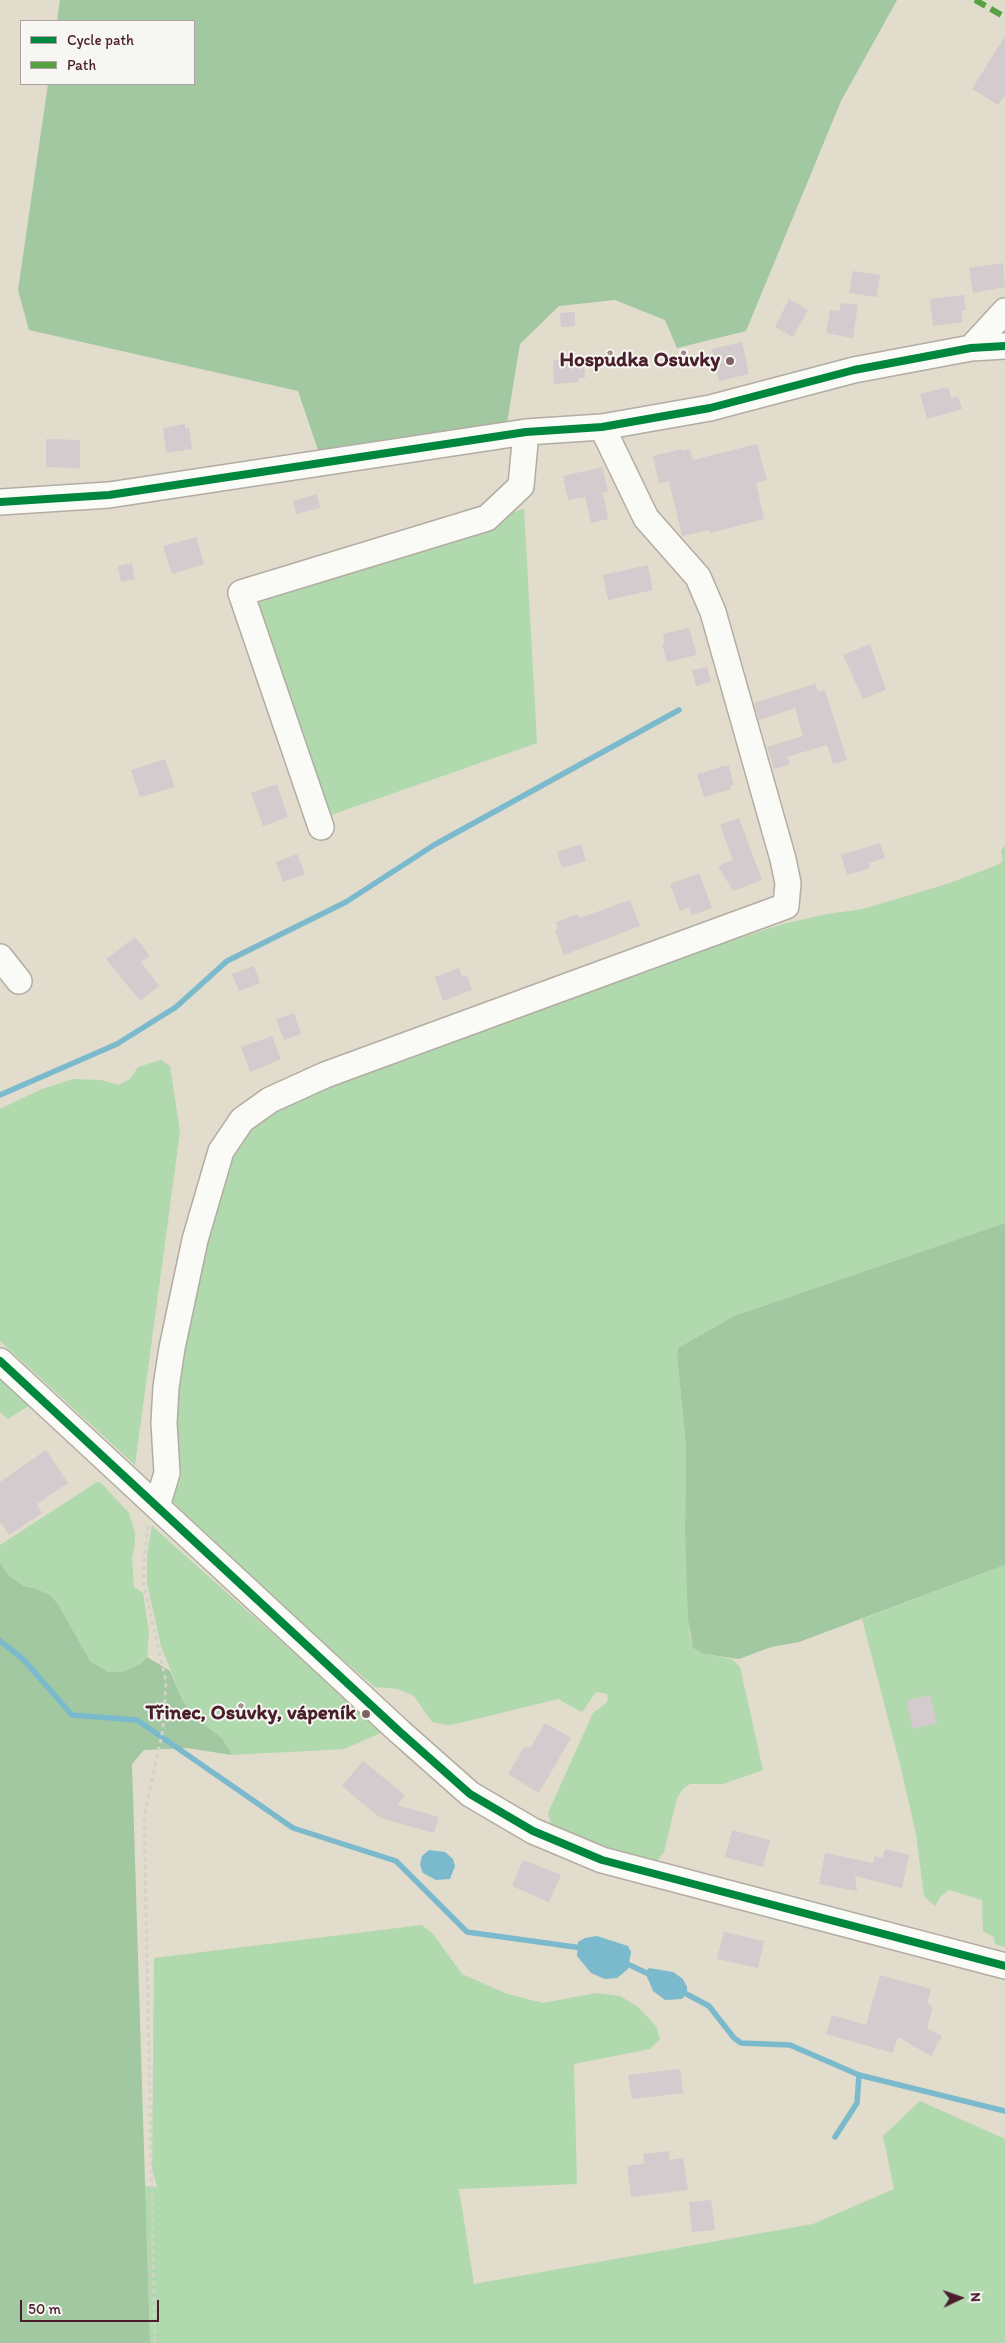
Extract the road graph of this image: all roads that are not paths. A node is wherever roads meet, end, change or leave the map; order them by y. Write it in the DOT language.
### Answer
graph roads {
  1 [pos="1005,311"];
  2 [pos="1005,346"];
  3 [pos="971,348"];
  4 [pos="602,427"];
  5 [pos="526,432"];
  6 [pos="0,502"];
  7 [pos="321,827"];
  8 [pos="0,957"];
  9 [pos="19,981"];
  10 [pos="0,1361"];
  11 [pos="157,1506"];
  12 [pos="1005,1966"];
  1 -- 3 [label="street"];
  2 -- 3 [label="street"];
  3 -- 4 [label="street"];
  4 -- 5 [label="street"];
  4 -- 11 [label="street"];
  5 -- 6 [label="street"];
  5 -- 7 [label="street"];
  8 -- 9 [label="street"];
  10 -- 11 [label="street"];
  11 -- 12 [label="street"];
}
